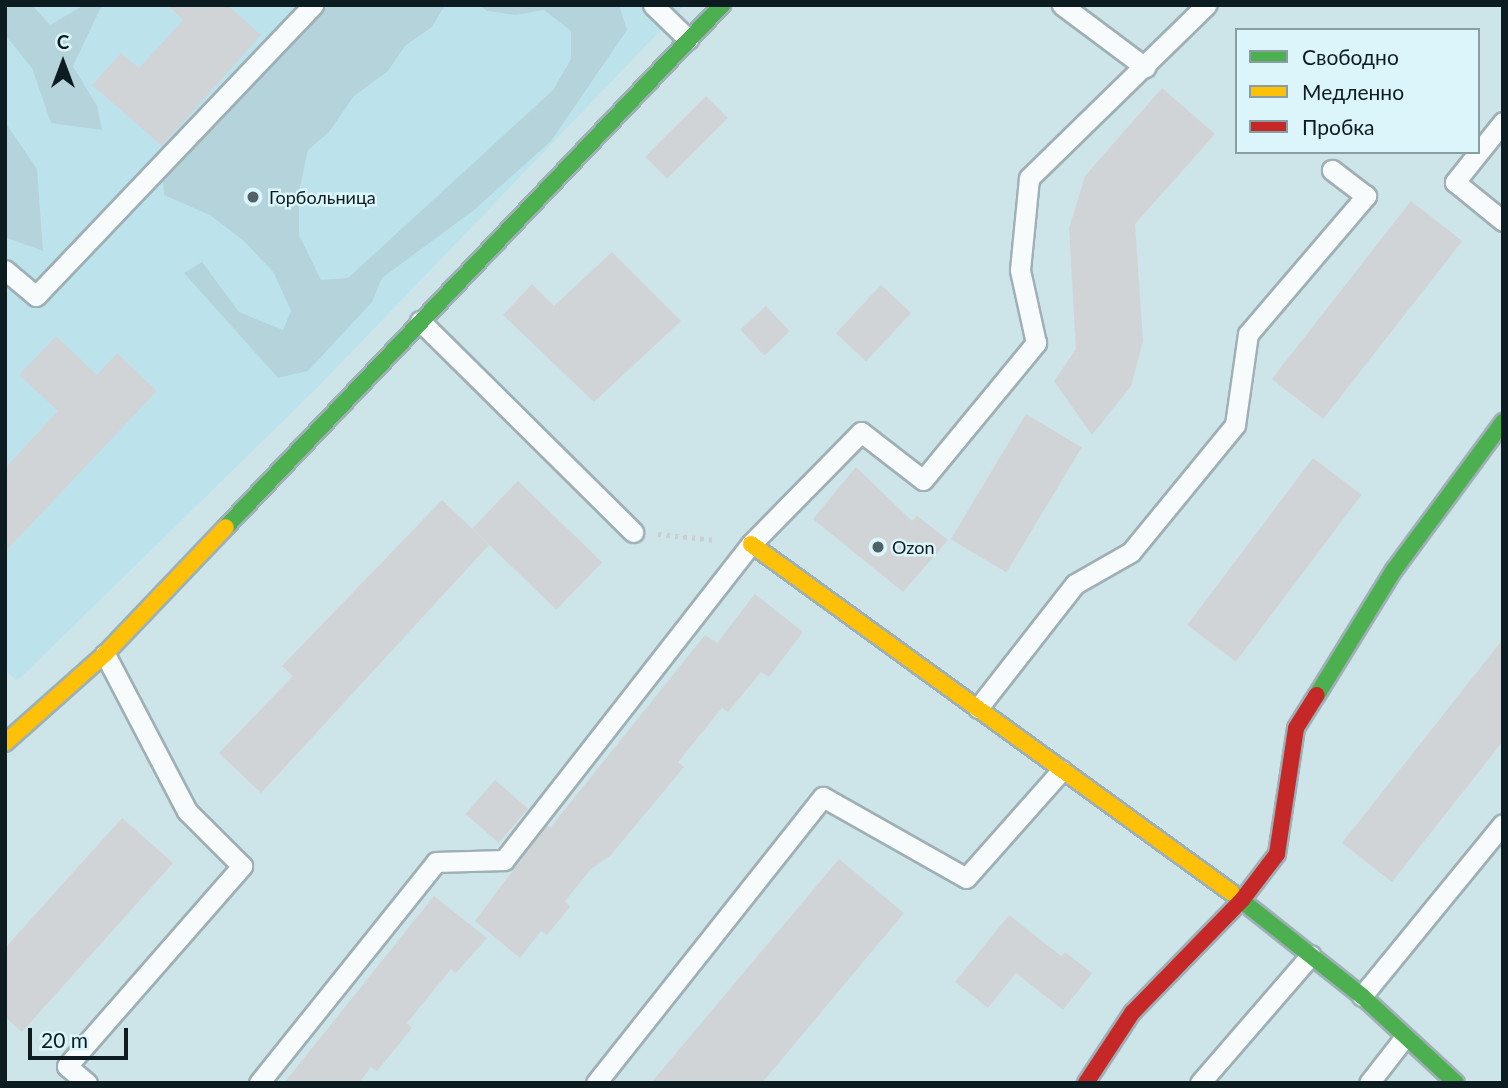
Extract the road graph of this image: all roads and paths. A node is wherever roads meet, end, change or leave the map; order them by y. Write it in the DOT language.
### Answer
graph roads {
  1 [pos="313,5"];
  2 [pos="653,5"];
  3 [pos="722,5"];
  4 [pos="1062,5"];
  5 [pos="1206,5"];
  6 [pos="688,39"];
  7 [pos="1144,67"];
  8 [pos="1503,122"];
  9 [pos="1480,151"];
  10 [pos="1478,154"];
  11 [pos="1332,170"];
  12 [pos="1503,221"];
  13 [pos="5,270"];
  14 [pos="421,321"];
  15 [pos="1503,422"];
  16 [pos="633,532"];
  17 [pos="751,544"];
  18 [pos="105,654"];
  19 [pos="978,708"];
  20 [pos="8,734"];
  21 [pos="1062,770"];
  22 [pos="1503,824"];
  23 [pos="1242,900"];
  24 [pos="1311,955"];
  25 [pos="1362,996"];
  26 [pos="1404,1038"];
  27 [pos="87,1083"];
  28 [pos="259,1083"];
  29 [pos="596,1083"];
  30 [pos="1086,1083"];
  31 [pos="1200,1083"];
  32 [pos="1369,1083"];
  33 [pos="1456,1083"];
  1 -- 13 [label="lane"];
  2 -- 6 [label="lane"];
  3 -- 6 [label="street"];
  4 -- 7 [label="lane"];
  5 -- 7 [label="lane"];
  6 -- 14 [label="street"];
  7 -- 17 [label="lane"];
  8 -- 9 [label="lane"];
  10 -- 12 [label="lane"];
  11 -- 19 [label="lane"];
  14 -- 16 [label="lane"];
  14 -- 18 [label="street"];
  15 -- 23 [label="street"];
  16 -- 17 [label="path"];
  17 -- 19 [label="street"];
  17 -- 28 [label="lane"];
  18 -- 20 [label="street"];
  18 -- 27 [label="lane"];
  19 -- 21 [label="street"];
  21 -- 23 [label="street"];
  21 -- 29 [label="lane"];
  22 -- 25 [label="lane"];
  23 -- 24 [label="street"];
  23 -- 30 [label="street"];
  24 -- 25 [label="street"];
  24 -- 31 [label="lane"];
  25 -- 26 [label="street"];
  26 -- 32 [label="lane"];
  26 -- 33 [label="street"];
}
